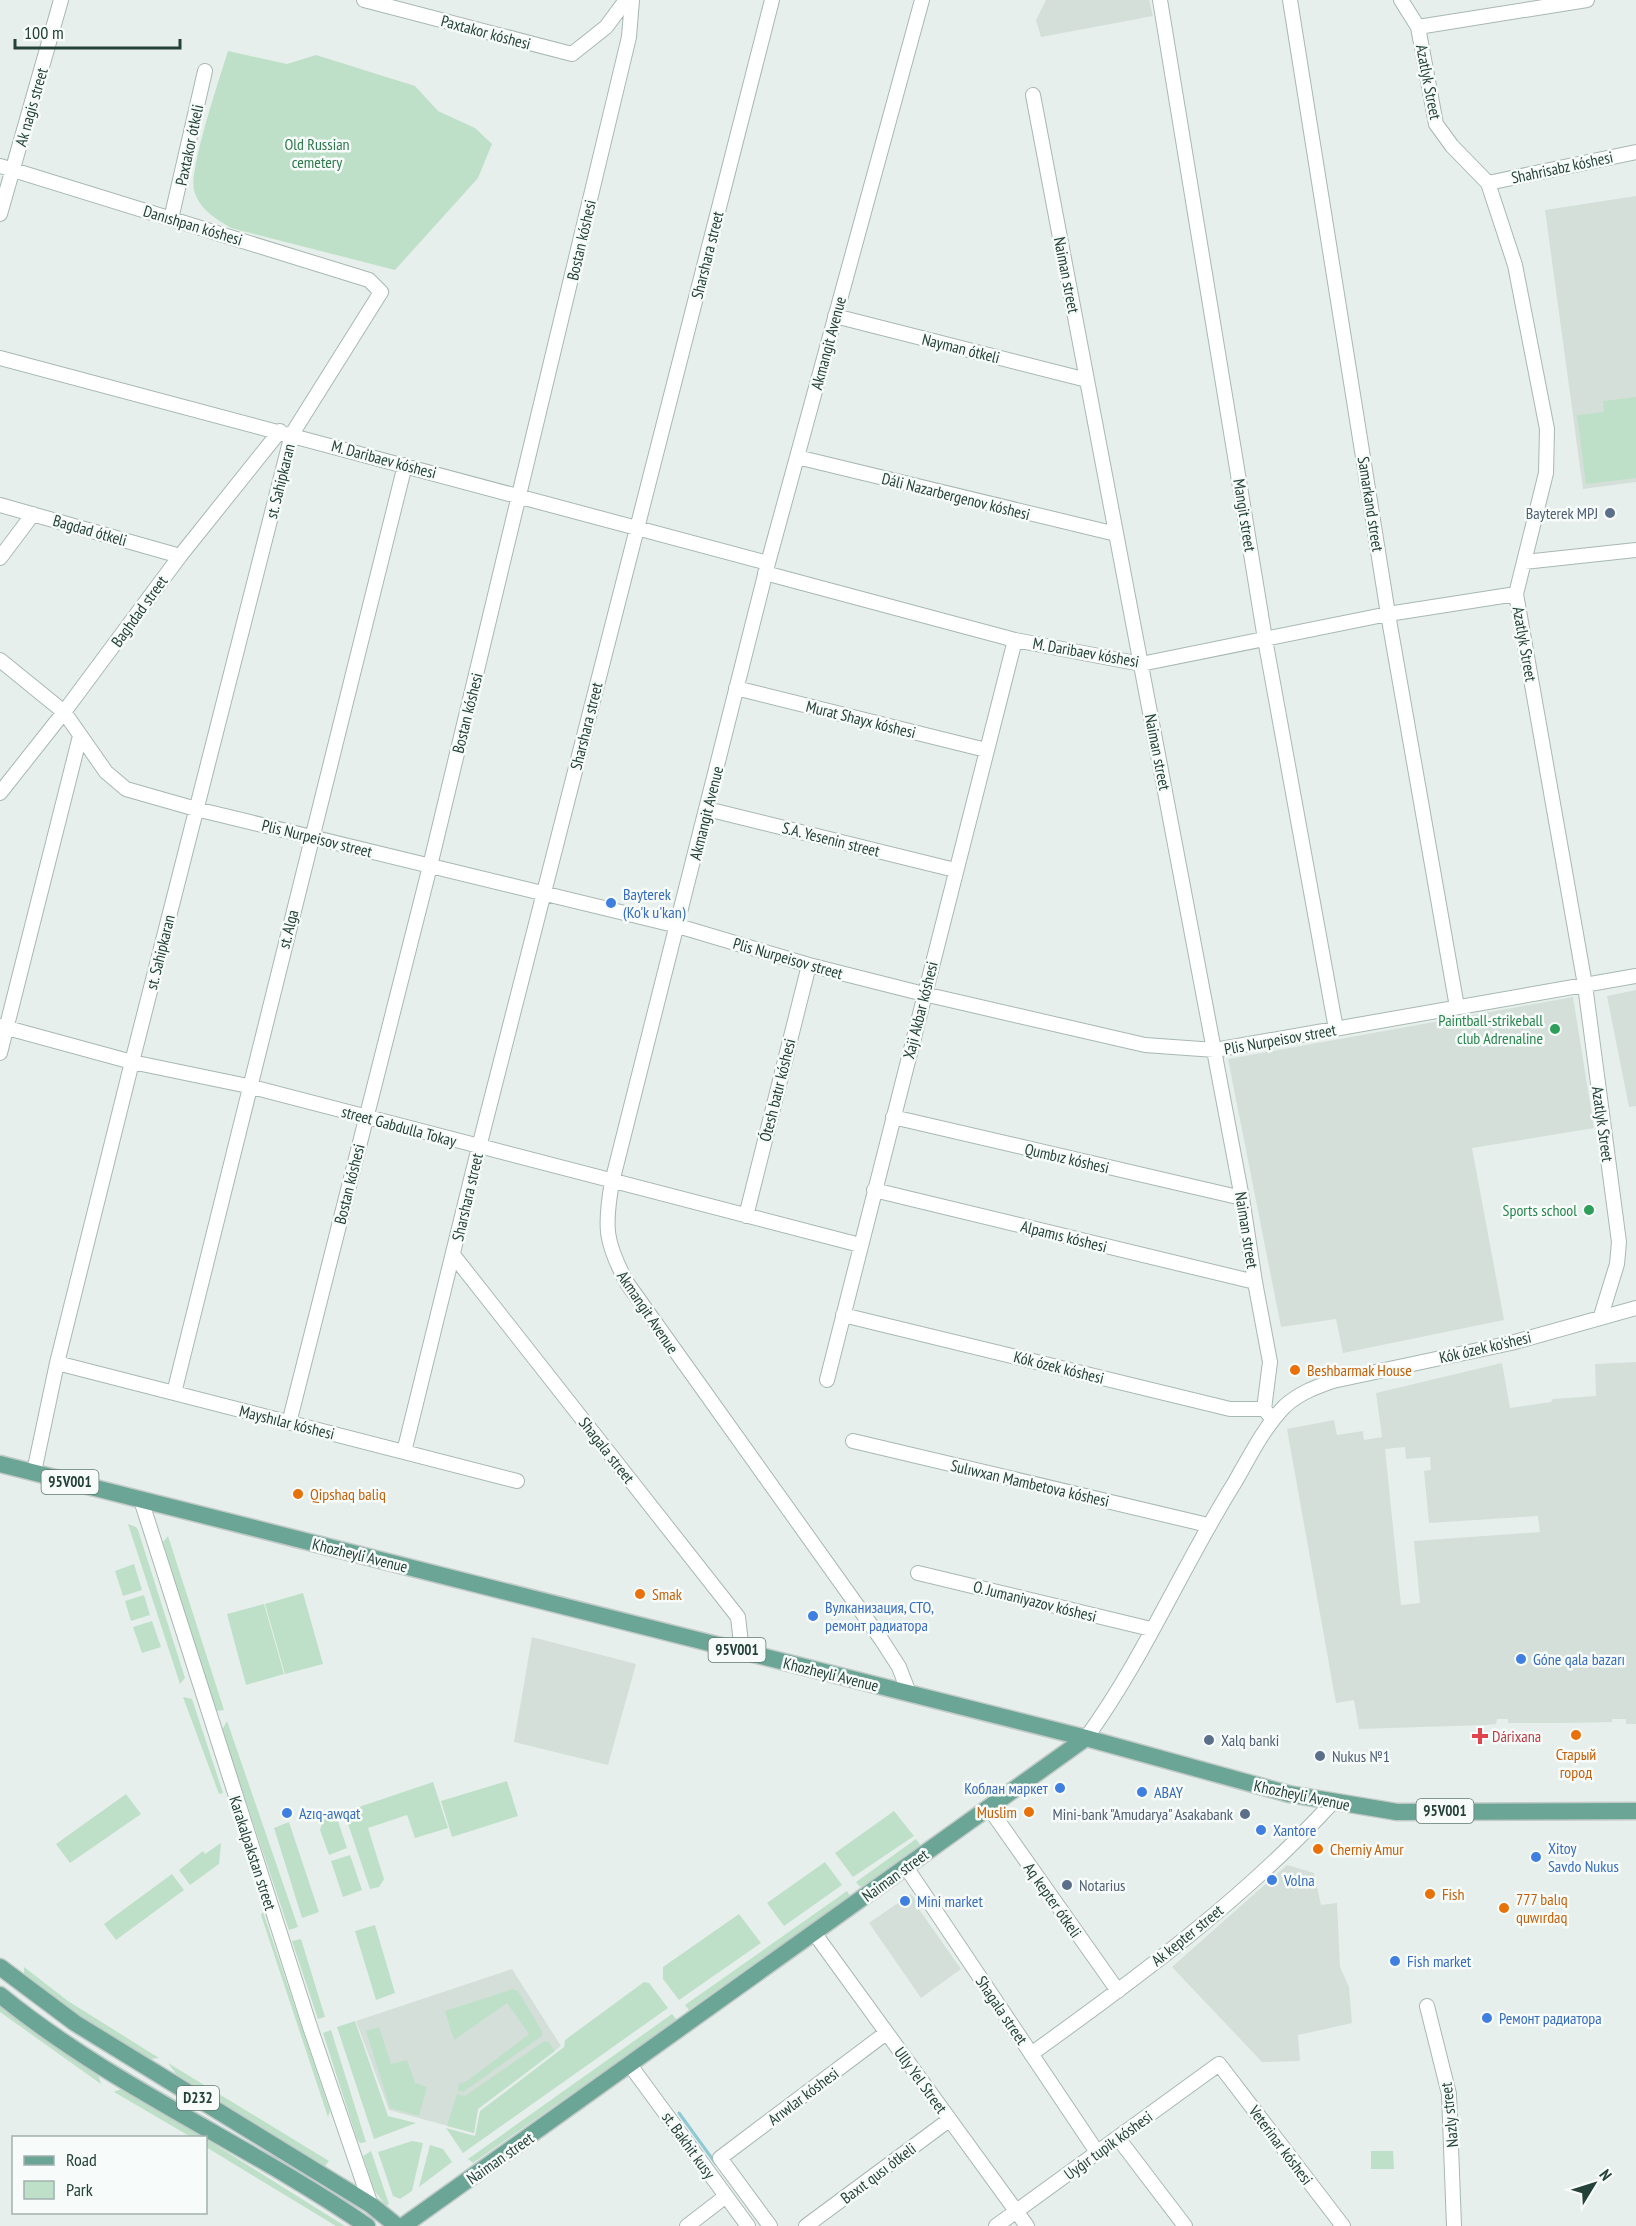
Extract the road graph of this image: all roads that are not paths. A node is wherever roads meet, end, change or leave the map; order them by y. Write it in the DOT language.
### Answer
graph roads {
  1 [pos="61,0"];
  2 [pos="364,0"];
  3 [pos="626,0"];
  4 [pos="632,0"];
  5 [pos="772,0"];
  6 [pos="922,0"];
  7 [pos="1160,0"];
  8 [pos="1290,0"];
  9 [pos="1401,0"];
  10 [pos="1587,0"];
  11 [pos="1418,27"];
  12 [pos="205,71"];
  13 [pos="1033,95"];
  14 [pos="1636,152"];
  15 [pos="6,168"];
  16 [pos="1488,183"];
  17 [pos="0,214"];
  18 [pos="171,219"];
  19 [pos="836,316"];
  20 [pos="0,358"];
  21 [pos="1087,380"];
  22 [pos="286,433"];
  23 [pos="797,457"];
  24 [pos="405,465"];
  25 [pos="520,496"];
  26 [pos="0,505"];
  27 [pos="33,514"];
  28 [pos="637,528"];
  29 [pos="1116,534"];
  30 [pos="1636,550"];
  31 [pos="180,556"];
  32 [pos="0,558"];
  33 [pos="1524,562"];
  34 [pos="766,568"];
  35 [pos="1516,594"];
  36 [pos="1388,614"];
  37 [pos="1265,639"];
  38 [pos="1015,640"];
  39 [pos="0,660"];
  40 [pos="1141,664"];
  41 [pos="736,688"];
  42 [pos="64,712"];
  43 [pos="80,736"];
  44 [pos="986,750"];
  45 [pos="0,793"];
  46 [pos="196,809"];
  47 [pos="707,809"];
  48 [pos="311,837"];
  49 [pos="430,866"];
  50 [pos="955,870"];
  51 [pos="543,895"];
  52 [pos="678,926"];
  53 [pos="808,965"];
  54 [pos="1636,976"];
  55 [pos="1585,985"];
  56 [pos="924,994"];
  57 [pos="1457,1007"];
  58 [pos="4,1028"];
  59 [pos="1336,1029"];
  60 [pos="1215,1050"];
  61 [pos="0,1053"];
  62 [pos="132,1062"];
  63 [pos="248,1086"];
  64 [pos="365,1117"];
  65 [pos="893,1117"];
  66 [pos="478,1147"];
  67 [pos="612,1182"];
  68 [pos="874,1190"];
  69 [pos="1242,1198"];
  70 [pos="746,1216"];
  71 [pos="860,1245"];
  72 [pos="454,1256"];
  73 [pos="1255,1282"];
  74 [pos="1636,1308"];
  75 [pos="843,1315"];
  76 [pos="1601,1317"];
  77 [pos="57,1363"];
  78 [pos="827,1380"];
  79 [pos="174,1393"];
  80 [pos="1268,1414"];
  81 [pos="289,1423"];
  82 [pos="853,1441"];
  83 [pos="404,1452"];
  84 [pos="0,1464"];
  85 [pos="33,1472"];
  86 [pos="517,1481"];
  87 [pos="141,1500"];
  88 [pos="1208,1525"];
  89 [pos="918,1572"];
  90 [pos="1151,1629"];
  91 [pos="742,1652"];
  92 [pos="909,1694"];
  93 [pos="1086,1738"];
  94 [pos="1332,1803"];
  95 [pos="989,1808"];
  96 [pos="1636,1811"];
  97 [pos="906,1867"];
  98 [pos="815,1934"];
  99 [pos="2,1972"];
  100 [pos="1118,1991"];
  101 [pos="0,1995"];
  102 [pos="1427,2006"];
  103 [pos="886,2033"];
  104 [pos="1031,2054"];
  105 [pos="1219,2064"];
  106 [pos="630,2065"];
  107 [pos="949,2120"];
  108 [pos="1118,2138"];
  109 [pos="1097,2152"];
  110 [pos="720,2158"];
  111 [pos="726,2196"];
  112 [pos="371,2205"];
  113 [pos="1016,2211"];
  114 [pos="363,2223"];
  115 [pos="398,2226"];
  116 [pos="403,2226"];
  117 [pos="687,2226"];
  118 [pos="748,2226"];
  119 [pos="770,2226"];
  120 [pos="806,2226"];
  121 [pos="996,2226"];
  122 [pos="1027,2226"];
  123 [pos="1185,2226"];
  124 [pos="1343,2226"];
  125 [pos="1454,2226"];
  1 -- 15 [label="street, Ak nagis street"];
  2 -- 3 [label="street, Paxtakor kóshesi"];
  4 -- 25 [label="street, Bostan kóshesi"];
  5 -- 28 [label="street, Sharshara street"];
  6 -- 19 [label="street, Akmangit Avenue"];
  7 -- 37 [label="street, Mangit street"];
  8 -- 36 [label="street, Samarkand street"];
  9 -- 11 [label="street, Azatlyk Street"];
  10 -- 11 [label="street"];
  11 -- 16 [label="street, Azatlyk Street"];
  12 -- 18 [label="street, Paxtakor ótkeli"];
  13 -- 21 [label="street, Naiman street"];
  14 -- 16 [label="street, Shahrisabz kóshesi"];
  15 -- 17 [label="street, Ak nagis street"];
  15 -- 18 [label="street, Danıshpan kóshesi"];
  16 -- 33 [label="street, Azatlyk Street"];
  18 -- 22 [label="street, Danıshpan kóshesi"];
  19 -- 21 [label="street, Nayman ótkeli"];
  19 -- 23 [label="street, Akmangit Avenue"];
  20 -- 22 [label="street, M. Daribaev kóshesi"];
  21 -- 29 [label="street, Naiman street"];
  22 -- 24 [label="street, M. Daribaev kóshesi"];
  22 -- 31 [label="street, Baghdad street"];
  22 -- 46 [label="street, st. Sahipkaran"];
  23 -- 29 [label="street, Dáli Nazarbergenov kóshesi"];
  23 -- 34 [label="street, Akmangit Avenue"];
  24 -- 25 [label="street, M. Daribaev kóshesi"];
  24 -- 48 [label="street, st. Alga"];
  25 -- 28 [label="street, M. Daribaev kóshesi"];
  25 -- 49 [label="street, Bostan kóshesi"];
  26 -- 27 [label="street, Bagdad ótkeli"];
  27 -- 31 [label="street, Bagdad ótkeli"];
  27 -- 32 [label="street"];
  28 -- 34 [label="street, M. Daribaev kóshesi"];
  28 -- 51 [label="street, Sharshara street"];
  29 -- 40 [label="street, Naiman street"];
  30 -- 33 [label="street"];
  31 -- 42 [label="street, Baghdad street"];
  33 -- 35 [label="street, Azatlyk Street"];
  34 -- 38 [label="street, M. Daribaev kóshesi"];
  34 -- 41 [label="street, Akmangit Avenue"];
  35 -- 36 [label="street, M. Daribaev kóshesi"];
  35 -- 55 [label="street, Azatlyk Street"];
  36 -- 37 [label="street, M. Daribaev kóshesi"];
  36 -- 57 [label="street, Samarkand street"];
  37 -- 40 [label="street, M. Daribaev kóshesi"];
  37 -- 59 [label="street, Mangit street"];
  38 -- 40 [label="street, M. Daribaev kóshesi"];
  38 -- 44 [label="street, Xaji Akbar kóshesi"];
  39 -- 42 [label="street, Plis Nurpeisov street"];
  40 -- 60 [label="street, Naiman street"];
  41 -- 44 [label="street, Murat Shayx kóshesi"];
  41 -- 47 [label="street, Akmangit Avenue"];
  42 -- 43 [label="street, Plis Nurpeisov street"];
  42 -- 45 [label="street, Baghdad street"];
  43 -- 46 [label="street, Plis Nurpeisov street"];
  43 -- 58 [label="street"];
  44 -- 50 [label="street, Xaji Akbar kóshesi"];
  46 -- 48 [label="street, Plis Nurpeisov street"];
  46 -- 62 [label="street, st. Sahipkaran"];
  47 -- 50 [label="street, S.A. Yesenin street"];
  47 -- 52 [label="street, Akmangit Avenue"];
  48 -- 49 [label="street, Plis Nurpeisov street"];
  48 -- 63 [label="street, st. Alga"];
  49 -- 51 [label="street, Plis Nurpeisov street"];
  49 -- 64 [label="street, Bostan kóshesi"];
  50 -- 56 [label="street, Xaji Akbar kóshesi"];
  51 -- 52 [label="street, Plis Nurpeisov street"];
  51 -- 66 [label="street, Sharshara street"];
  52 -- 53 [label="street, Plis Nurpeisov street"];
  52 -- 67 [label="street, Akmangit Avenue"];
  53 -- 56 [label="street, Plis Nurpeisov street"];
  53 -- 70 [label="street, Ótesh batır kóshesi"];
  54 -- 55 [label="street, Plis Nurpeisov street"];
  55 -- 57 [label="street, Plis Nurpeisov street"];
  55 -- 76 [label="street, Azatlyk Street"];
  56 -- 60 [label="street, Plis Nurpeisov street"];
  56 -- 65 [label="street, Xaji Akbar kóshesi"];
  57 -- 59 [label="street, Plis Nurpeisov street"];
  58 -- 61 [label="street"];
  58 -- 62 [label="street, street Gabdulla Tokay"];
  59 -- 60 [label="street, Plis Nurpeisov street"];
  60 -- 69 [label="street, Naiman street"];
  62 -- 63 [label="street, street Gabdulla Tokay"];
  62 -- 77 [label="street, st. Sahipkaran"];
  63 -- 64 [label="street, street Gabdulla Tokay"];
  63 -- 79 [label="street, st. Alga"];
  64 -- 66 [label="street, street Gabdulla Tokay"];
  64 -- 81 [label="street, Bostan kóshesi"];
  65 -- 68 [label="street, Xaji Akbar kóshesi"];
  65 -- 69 [label="street, Qumbız kóshesi"];
  66 -- 67 [label="street, street Gabdulla Tokay"];
  66 -- 72 [label="street, Sharshara street"];
  67 -- 70 [label="street, street Gabdulla Tokay"];
  67 -- 92 [label="street, Akmangit Avenue"];
  68 -- 71 [label="street, Xaji Akbar kóshesi"];
  68 -- 73 [label="street, Alpamıs kóshesi"];
  69 -- 73 [label="street, Naiman street"];
  70 -- 71 [label="street, street Gabdulla Tokay"];
  71 -- 75 [label="street, Xaji Akbar kóshesi"];
  72 -- 83 [label="street, Sharshara street"];
  72 -- 91 [label="street, Shagala street"];
  73 -- 80 [label="street, Naiman street"];
  74 -- 76 [label="street, Kók ózek ko'shesi"];
  75 -- 78 [label="street, Xaji Akbar kóshesi"];
  75 -- 80 [label="street, Kók ózek kóshesi"];
  76 -- 80 [label="street, Kók ózek ko'shesi"];
  77 -- 79 [label="street, Mayshılar kóshesi"];
  77 -- 85 [label="street, st. Sahipkaran"];
  79 -- 81 [label="street, Mayshılar kóshesi"];
  80 -- 88 [label="street, Naiman street"];
  81 -- 83 [label="street, Mayshılar kóshesi"];
  82 -- 88 [label="street, Sulıwxan Mambetova kóshesi"];
  83 -- 86 [label="street, Mayshılar kóshesi"];
  84 -- 85 [label="main road, Khozheyli Avenue / 95V001"];
  85 -- 87 [label="main road, Khozheyli Avenue / 95V001"];
  87 -- 91 [label="main road, Khozheyli Avenue / 95V001"];
  87 -- 112 [label="street, Karakalpakstan street"];
  88 -- 90 [label="street, Naiman street"];
  89 -- 90 [label="street, O. Jumaniyazov kóshesi"];
  90 -- 93 [label="street, Naiman street"];
  91 -- 92 [label="main road, Khozheyli Avenue / 95V001"];
  92 -- 93 [label="main road, Khozheyli Avenue / 95V001"];
  93 -- 94 [label="main road, Khozheyli Avenue / 95V001"];
  93 -- 95 [label="main road, Naiman street"];
  94 -- 96 [label="main road, Khozheyli Avenue / 95V001"];
  94 -- 100 [label="street, Ak kepter street"];
  95 -- 97 [label="main road, Naiman street"];
  95 -- 100 [label="street, Aq kepter ótkeli"];
  97 -- 98 [label="main road, Naiman street"];
  97 -- 104 [label="street, Shagala street"];
  98 -- 103 [label="street, Ully Yel Street"];
  98 -- 106 [label="main road, Naiman street"];
  99 -- 112 [label="main road, D232"];
  100 -- 104 [label="street, Ak kepter street"];
  101 -- 114 [label="main road, D232"];
  102 -- 125 [label="street, Nazly street"];
  103 -- 107 [label="street, Ully Yel Street"];
  103 -- 110 [label="street, Arıwlar kóshesi"];
  104 -- 109 [label="street, Shagala street"];
  105 -- 108 [label="street, Uyǵır tupik kóshesi"];
  105 -- 124 [label="street, Veterinar kóshesi"];
  106 -- 111 [label="street, st. Bakhit kusy"];
  106 -- 116 [label="main road, Naiman street"];
  107 -- 113 [label="street, Ully Yel Street"];
  107 -- 120 [label="street, Baxıt qusı ótkeli"];
  108 -- 109 [label="street, Uyǵır tupik kóshesi"];
  108 -- 123 [label="street"];
  109 -- 113 [label="street, Uyǵır tupik kóshesi"];
  110 -- 119 [label="street, st. Bakhit kusy"];
  111 -- 117 [label="street"];
  111 -- 118 [label="street, st. Bakhit kusy"];
  112 -- 114 [label="main road"];
  112 -- 115 [label="main road, D232"];
  113 -- 121 [label="street, Uyǵır tupik kóshesi"];
  113 -- 122 [label="street, Ully Yel Street"];
}
